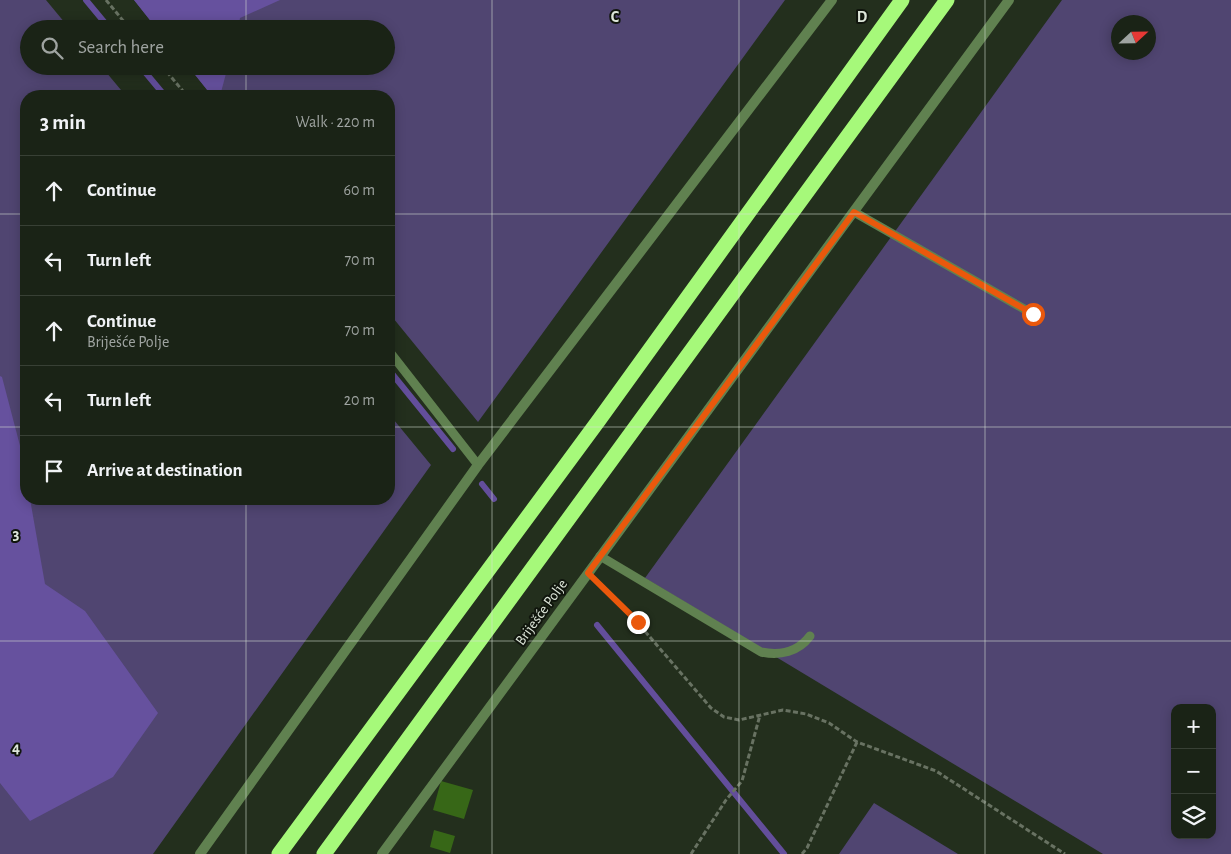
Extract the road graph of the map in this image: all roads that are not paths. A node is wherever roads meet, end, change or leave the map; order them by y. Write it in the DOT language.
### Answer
graph roads {
  1 [pos="832,0"];
  2 [pos="902,0"];
  3 [pos="947,0"];
  4 [pos="1009,0"];
  5 [pos="854,212"];
  6 [pos="1033,314"];
  7 [pos="395,359"];
  8 [pos="478,465"];
  9 [pos="600,556"];
  10 [pos="810,636"];
  11 [pos="200,854"];
  12 [pos="279,854"];
  13 [pos="324,854"];
  14 [pos="382,854"];
  1 -- 8 [label="street"];
  2 -- 12 [label="highway"];
  3 -- 13 [label="highway"];
  4 -- 5 [label="street, Briješće Polje"];
  5 -- 6 [label="lane"];
  5 -- 9 [label="street, Briješće Polje"];
  7 -- 8 [label="lane"];
  8 -- 11 [label="street"];
  9 -- 10 [label="lane"];
  9 -- 14 [label="street, Briješće Polje"];
}
